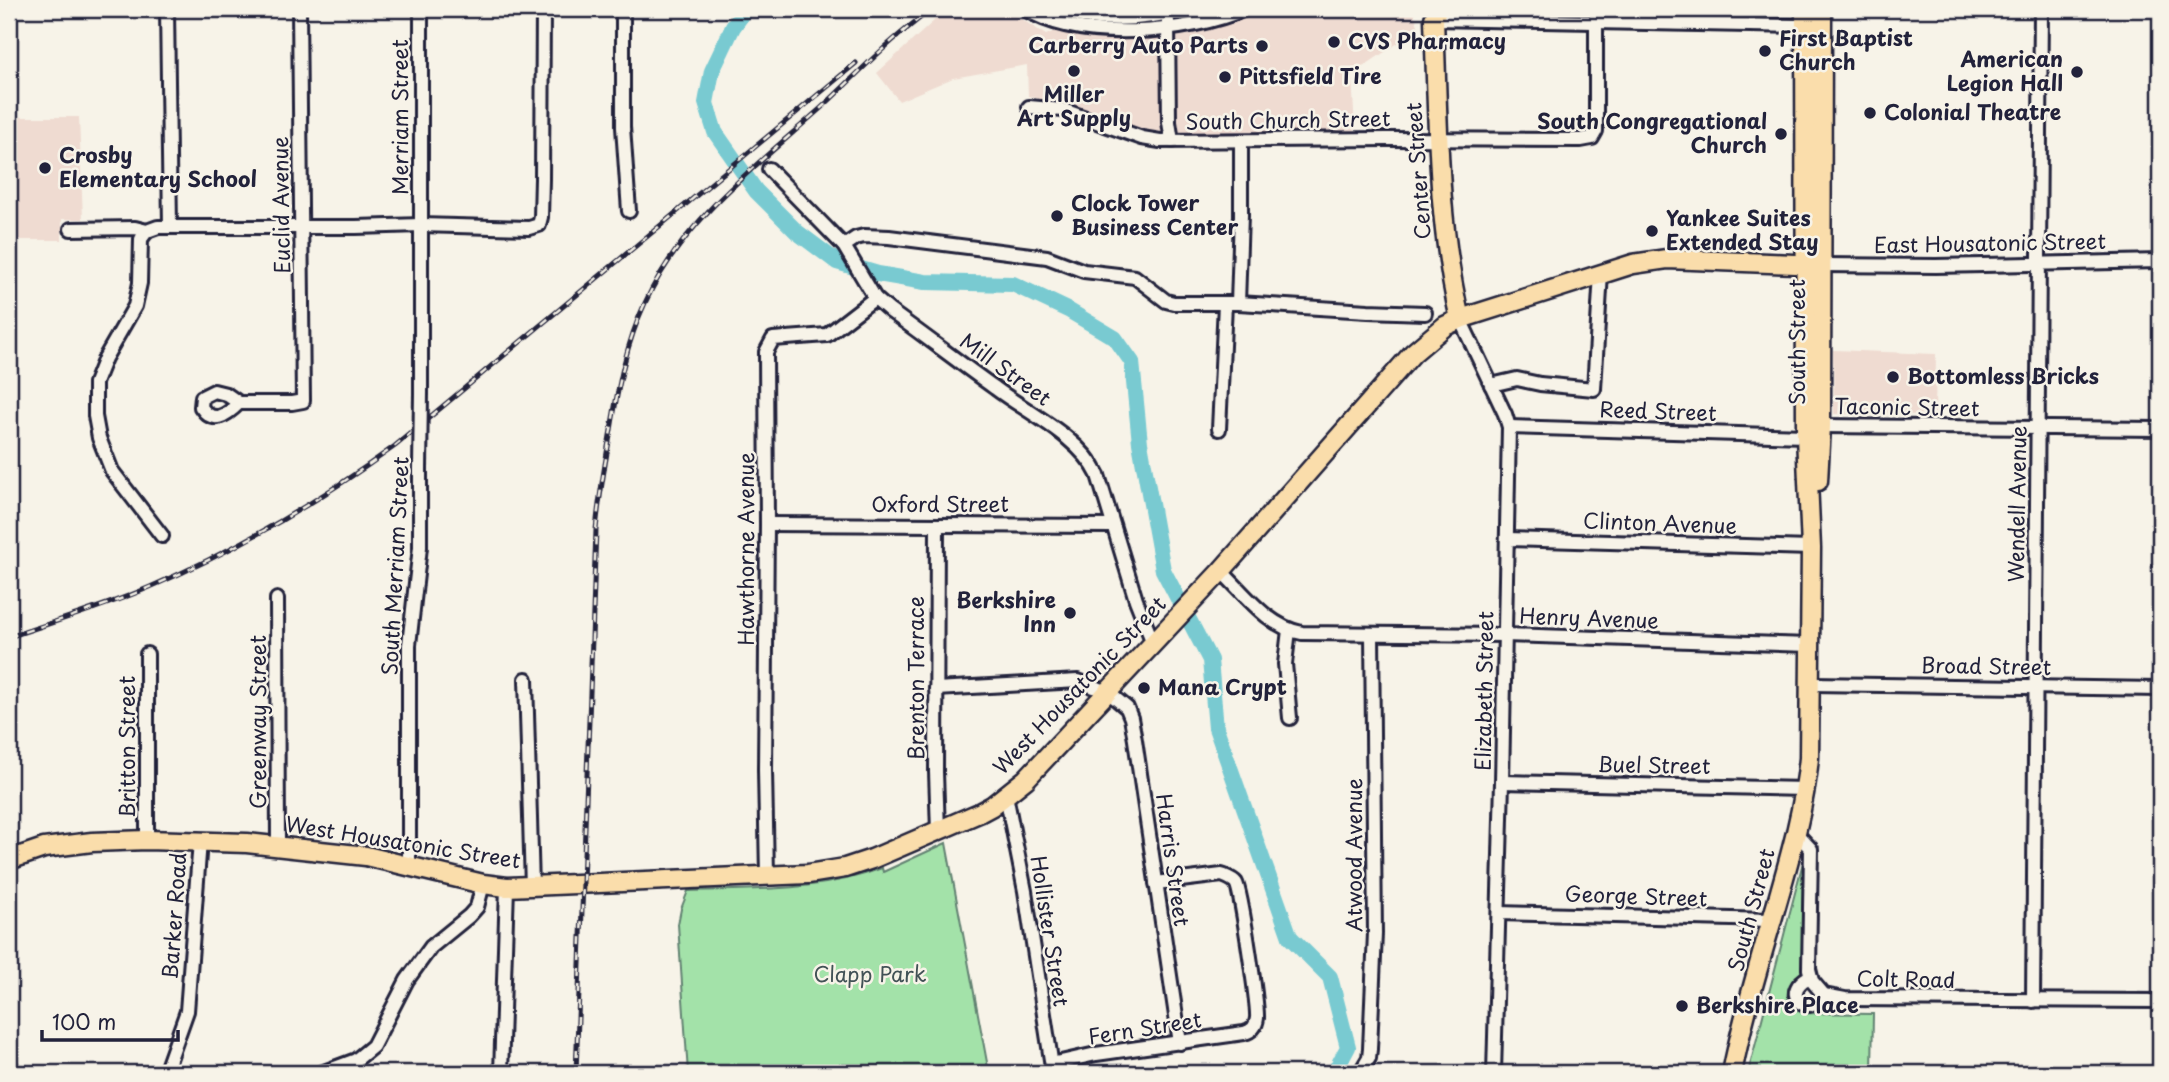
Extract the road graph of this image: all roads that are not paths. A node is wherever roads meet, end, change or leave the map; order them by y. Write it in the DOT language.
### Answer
graph roads {
  1 [pos="167,9"];
  2 [pos="299,9"];
  3 [pos="421,9"];
  4 [pos="543,9"];
  5 [pos="623,9"];
  6 [pos="1025,9"];
  7 [pos="1056,9"];
  8 [pos="1188,9"];
  9 [pos="1245,9"];
  10 [pos="1822,9"];
  11 [pos="2041,9"];
  12 [pos="1433,12"];
  13 [pos="1167,14"];
  14 [pos="1596,15"];
  15 [pos="1805,17"];
  16 [pos="1168,28"];
  17 [pos="1822,40"];
  18 [pos="1029,107"];
  19 [pos="1171,141"];
  20 [pos="1440,141"];
  21 [pos="1241,142"];
  22 [pos="769,169"];
  23 [pos="629,211"];
  24 [pos="421,225"];
  25 [pos="170,227"];
  26 [pos="302,227"];
  27 [pos="71,229"];
  28 [pos="147,230"];
  29 [pos="844,246"];
  30 [pos="2160,261"];
  31 [pos="2040,263"];
  32 [pos="1813,265"];
  33 [pos="1601,273"];
  34 [pos="875,298"];
  35 [pos="1231,303"];
  36 [pos="1425,313"];
  37 [pos="1460,319"];
  38 [pos="1491,384"];
  39 [pos="239,403"];
  40 [pos="1509,427"];
  41 [pos="2039,428"];
  42 [pos="1219,429"];
  43 [pos="2160,429"];
  44 [pos="1813,431"];
  45 [pos="767,524"];
  46 [pos="937,525"];
  47 [pos="1113,526"];
  48 [pos="162,536"];
  49 [pos="1507,539"];
  50 [pos="1811,548"];
  51 [pos="1221,571"];
  52 [pos="277,599"];
  53 [pos="1289,630"];
  54 [pos="1372,634"];
  55 [pos="1505,635"];
  56 [pos="1157,638"];
  57 [pos="1811,645"];
  58 [pos="147,654"];
  59 [pos="526,679"];
  60 [pos="1811,684"];
  61 [pos="2035,687"];
  62 [pos="936,689"];
  63 [pos="2160,689"];
  64 [pos="1108,692"];
  65 [pos="1290,718"];
  66 [pos="1502,782"];
  67 [pos="1806,789"];
  68 [pos="1006,795"];
  69 [pos="938,831"];
  70 [pos="1797,833"];
  71 [pos="147,840"];
  72 [pos="200,841"];
  73 [pos="278,845"];
  74 [pos="9,860"];
  75 [pos="409,867"];
  76 [pos="767,876"];
  77 [pos="1156,883"];
  78 [pos="483,884"];
  79 [pos="507,887"];
  80 [pos="532,887"];
  81 [pos="1499,913"];
  82 [pos="1772,920"];
  83 [pos="1810,976"];
  84 [pos="1824,995"];
  85 [pos="2033,1001"];
  86 [pos="2160,1001"];
  87 [pos="1180,1043"];
  88 [pos="9,1065"];
  89 [pos="1053,1069"];
  90 [pos="16,1073"];
  91 [pos="165,1073"];
  92 [pos="321,1073"];
  93 [pos="501,1073"];
  94 [pos="1360,1073"];
  95 [pos="1494,1073"];
  96 [pos="1732,1073"];
  1 -- 25 [label="street"];
  2 -- 26 [label="street, Euclid Avenue"];
  3 -- 24 [label="street, Merriam Street"];
  4 -- 24 [label="street"];
  5 -- 23 [label="street"];
  6 -- 16 [label="street"];
  7 -- 13 [label="street"];
  8 -- 13 [label="street"];
  9 -- 16 [label="street"];
  10 -- 17 [label="highway, South Street"];
  11 -- 31 [label="street, Wendell Avenue"];
  12 -- 14 [label="street"];
  12 -- 20 [label="highway, Center Street"];
  13 -- 16 [label="street"];
  14 -- 15 [label="street"];
  14 -- 20 [label="street, South Church Street"];
  15 -- 17 [label="street"];
  15 -- 32 [label="highway, South Street"];
  16 -- 19 [label="street"];
  17 -- 32 [label="highway, South Street"];
  18 -- 19 [label="street, South Church Street"];
  19 -- 21 [label="street, South Church Street"];
  20 -- 21 [label="street, South Church Street"];
  20 -- 37 [label="highway, Center Street"];
  21 -- 35 [label="street"];
  22 -- 29 [label="street, Mill Street"];
  24 -- 26 [label="street"];
  24 -- 75 [label="street, South Merriam Street, bridge"];
  25 -- 26 [label="street"];
  25 -- 28 [label="street"];
  26 -- 39 [label="street, Euclid Avenue"];
  27 -- 28 [label="street"];
  28 -- 48 [label="street"];
  29 -- 34 [label="street, Mill Street"];
  29 -- 35 [label="street"];
  30 -- 31 [label="street, East Housatonic Street"];
  31 -- 32 [label="street, East Housatonic Street"];
  31 -- 41 [label="street, Wendell Avenue"];
  32 -- 33 [label="highway, West Housatonic Street"];
  32 -- 44 [label="highway, South Street"];
  33 -- 37 [label="highway, West Housatonic Street"];
  33 -- 38 [label="street"];
  34 -- 45 [label="street, Hawthorne Avenue"];
  34 -- 47 [label="street, Mill Street"];
  35 -- 36 [label="street"];
  35 -- 42 [label="street"];
  37 -- 38 [label="street, Elizabeth Street"];
  37 -- 51 [label="highway, West Housatonic Street"];
  38 -- 40 [label="street, Elizabeth Street"];
  40 -- 44 [label="street, Reed Street"];
  40 -- 49 [label="street, Elizabeth Street"];
  41 -- 43 [label="street, Taconic Street"];
  41 -- 44 [label="street, Taconic Street"];
  41 -- 61 [label="street, Wendell Avenue"];
  44 -- 50 [label="highway, South Street"];
  45 -- 46 [label="street, Oxford Street"];
  45 -- 76 [label="street, Hawthorne Avenue"];
  46 -- 47 [label="street, Oxford Street"];
  46 -- 62 [label="street, Brenton Terrace"];
  47 -- 56 [label="street, Mill Street"];
  49 -- 50 [label="street, Clinton Avenue"];
  49 -- 55 [label="street, Elizabeth Street"];
  50 -- 57 [label="highway, South Street"];
  51 -- 53 [label="street, Henry Avenue"];
  51 -- 56 [label="highway, West Housatonic Street"];
  52 -- 73 [label="street, Greenway Street"];
  53 -- 54 [label="street, Henry Avenue"];
  53 -- 65 [label="street"];
  54 -- 55 [label="street, Henry Avenue"];
  54 -- 94 [label="street, Atwood Avenue"];
  55 -- 57 [label="street, Henry Avenue"];
  55 -- 66 [label="street, Elizabeth Street"];
  56 -- 64 [label="highway, West Housatonic Street"];
  57 -- 60 [label="highway, South Street"];
  58 -- 71 [label="street, Britton Street"];
  59 -- 80 [label="street"];
  60 -- 61 [label="street, Broad Street"];
  60 -- 67 [label="highway, South Street"];
  61 -- 63 [label="street, Broad Street"];
  61 -- 85 [label="street, Wendell Avenue"];
  62 -- 64 [label="street"];
  62 -- 69 [label="street, Brenton Terrace"];
  64 -- 68 [label="highway, West Housatonic Street"];
  64 -- 77 [label="street, Harris Street"];
  66 -- 67 [label="street, Buel Street"];
  66 -- 81 [label="street, Elizabeth Street"];
  67 -- 70 [label="highway, South Street"];
  68 -- 69 [label="highway, West Housatonic Street"];
  68 -- 89 [label="street, Hollister Street"];
  69 -- 76 [label="highway, West Housatonic Street"];
  70 -- 82 [label="highway, South Street"];
  70 -- 83 [label="street"];
  71 -- 72 [label="highway, West Housatonic Street"];
  71 -- 74 [label="highway, West Housatonic Street"];
  72 -- 73 [label="highway, West Housatonic Street"];
  72 -- 91 [label="street, Barker Road"];
  73 -- 75 [label="highway, West Housatonic Street"];
  75 -- 78 [label="highway, West Housatonic Street"];
  76 -- 80 [label="highway, West Housatonic Street"];
  77 -- 87 [label="street, Harris Street"];
  77 -- 87 [label="street, Fern Street"];
  78 -- 79 [label="highway, West Housatonic Street"];
  78 -- 92 [label="street"];
  79 -- 80 [label="highway, West Housatonic Street"];
  79 -- 93 [label="street"];
  81 -- 82 [label="street, George Street"];
  81 -- 95 [label="street, Elizabeth Street"];
  82 -- 96 [label="highway, South Street"];
  83 -- 84 [label="street"];
  83 -- 84 [label="street, Colt Road"];
  84 -- 85 [label="street, Colt Road"];
  85 -- 86 [label="street, Colt Road"];
  87 -- 89 [label="street, Fern Street"];
  88 -- 90 [label="street"];
}
